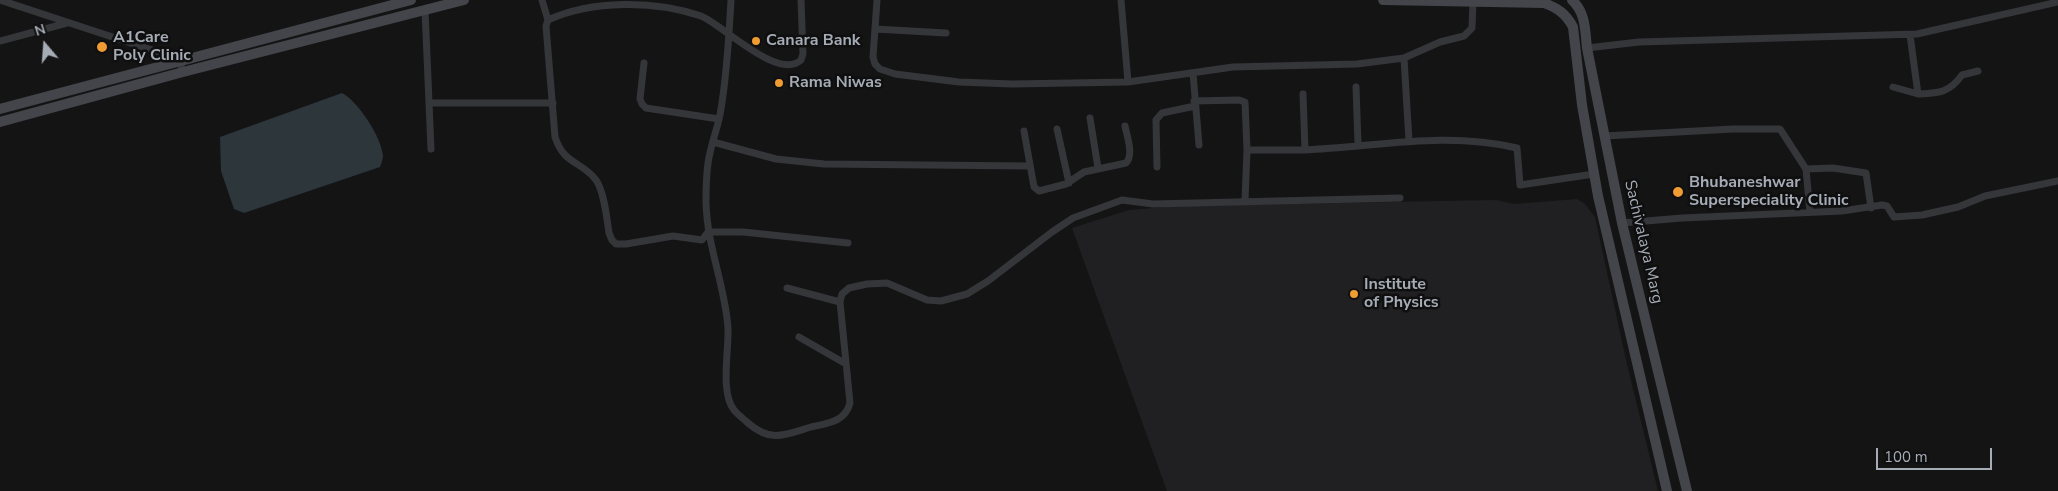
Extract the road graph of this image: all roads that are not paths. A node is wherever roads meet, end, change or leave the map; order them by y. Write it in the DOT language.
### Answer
graph roads {
  1 [pos="0,0"];
  2 [pos="411,0"];
  3 [pos="464,0"];
  4 [pos="542,0"];
  5 [pos="731,0"];
  6 [pos="801,0"];
  7 [pos="878,0"];
  8 [pos="1121,0"];
  9 [pos="1382,0"];
  10 [pos="1572,0"];
  11 [pos="1472,1"];
  12 [pos="2058,2"];
  13 [pos="425,10"];
  14 [pos="548,20"];
  15 [pos="69,23"];
  16 [pos="875,28"];
  17 [pos="946,33"];
  18 [pos="729,34"];
  19 [pos="1910,35"];
  20 [pos="0,41"];
  21 [pos="1587,48"];
  22 [pos="1404,58"];
  23 [pos="644,62"];
  24 [pos="181,67"];
  25 [pos="1978,71"];
  26 [pos="1193,73"];
  27 [pos="1128,82"];
  28 [pos="1356,87"];
  29 [pos="1893,87"];
  30 [pos="1917,89"];
  31 [pos="1303,94"];
  32 [pos="428,103"];
  33 [pos="553,103"];
  34 [pos="1195,104"];
  35 [pos="0,109"];
  36 [pos="1090,118"];
  37 [pos="719,119"];
  38 [pos="0,122"];
  39 [pos="1125,126"];
  40 [pos="1057,129"];
  41 [pos="1024,131"];
  42 [pos="1604,136"];
  43 [pos="1409,141"];
  44 [pos="713,142"];
  45 [pos="1358,144"];
  46 [pos="1199,146"];
  47 [pos="431,148"];
  48 [pos="1247,150"];
  49 [pos="1305,150"];
  50 [pos="1030,166"];
  51 [pos="1157,167"];
  52 [pos="1098,168"];
  53 [pos="1806,169"];
  54 [pos="1594,174"];
  55 [pos="2058,181"];
  56 [pos="1069,183"];
  57 [pos="1400,198"];
  58 [pos="1245,201"];
  59 [pos="1617,201"];
  60 [pos="1600,204"];
  61 [pos="1871,208"];
  62 [pos="1810,212"];
  63 [pos="1622,223"];
  64 [pos="708,232"];
  65 [pos="848,243"];
  66 [pos="787,288"];
  67 [pos="840,302"];
  68 [pos="799,337"];
  69 [pos="846,364"];
  70 [pos="1667,491"];
  71 [pos="1687,491"];
  1 -- 15 [label="street"];
  2 -- 24 [label="main road"];
  3 -- 13 [label="main road"];
  4 -- 14 [label="street"];
  5 -- 18 [label="street"];
  6 -- 18 [label="street"];
  7 -- 16 [label="street"];
  8 -- 27 [label="street"];
  9 -- 11 [label="main road"];
  10 -- 21 [label="main road, Sachivalaya Marg"];
  11 -- 22 [label="street"];
  11 -- 54 [label="main road"];
  12 -- 19 [label="street"];
  13 -- 24 [label="main road"];
  13 -- 32 [label="street"];
  14 -- 18 [label="street"];
  14 -- 33 [label="street"];
  15 -- 20 [label="street"];
  15 -- 24 [label="street"];
  16 -- 17 [label="street"];
  16 -- 27 [label="street"];
  18 -- 37 [label="street"];
  19 -- 21 [label="street"];
  19 -- 30 [label="street"];
  21 -- 42 [label="main road, Sachivalaya Marg"];
  22 -- 26 [label="street"];
  22 -- 43 [label="street"];
  23 -- 37 [label="street"];
  24 -- 35 [label="main road"];
  24 -- 38 [label="main road"];
  25 -- 30 [label="street"];
  26 -- 27 [label="street"];
  26 -- 34 [label="street"];
  28 -- 45 [label="street"];
  29 -- 30 [label="street"];
  31 -- 49 [label="street"];
  32 -- 33 [label="street"];
  32 -- 47 [label="street"];
  33 -- 64 [label="street"];
  34 -- 46 [label="street"];
  34 -- 48 [label="street"];
  34 -- 51 [label="street"];
  36 -- 52 [label="street"];
  37 -- 44 [label="street"];
  39 -- 52 [label="street"];
  40 -- 56 [label="street"];
  41 -- 50 [label="street"];
  42 -- 53 [label="street"];
  42 -- 59 [label="main road, Sachivalaya Marg"];
  43 -- 45 [label="street"];
  43 -- 54 [label="street"];
  44 -- 50 [label="street"];
  44 -- 64 [label="street"];
  45 -- 49 [label="street"];
  48 -- 49 [label="street"];
  48 -- 58 [label="street"];
  50 -- 56 [label="street"];
  52 -- 56 [label="street"];
  53 -- 61 [label="street"];
  53 -- 62 [label="street"];
  54 -- 60 [label="main road"];
  55 -- 61 [label="street"];
  57 -- 58 [label="street"];
  58 -- 67 [label="street"];
  59 -- 60 [label="main road"];
  59 -- 63 [label="main road, Sachivalaya Marg"];
  60 -- 70 [label="main road"];
  61 -- 62 [label="street"];
  62 -- 63 [label="street"];
  63 -- 71 [label="main road, Sachivalaya Marg"];
  64 -- 65 [label="street"];
  64 -- 69 [label="street"];
  66 -- 67 [label="street"];
  67 -- 69 [label="street"];
  68 -- 69 [label="street"];
}
